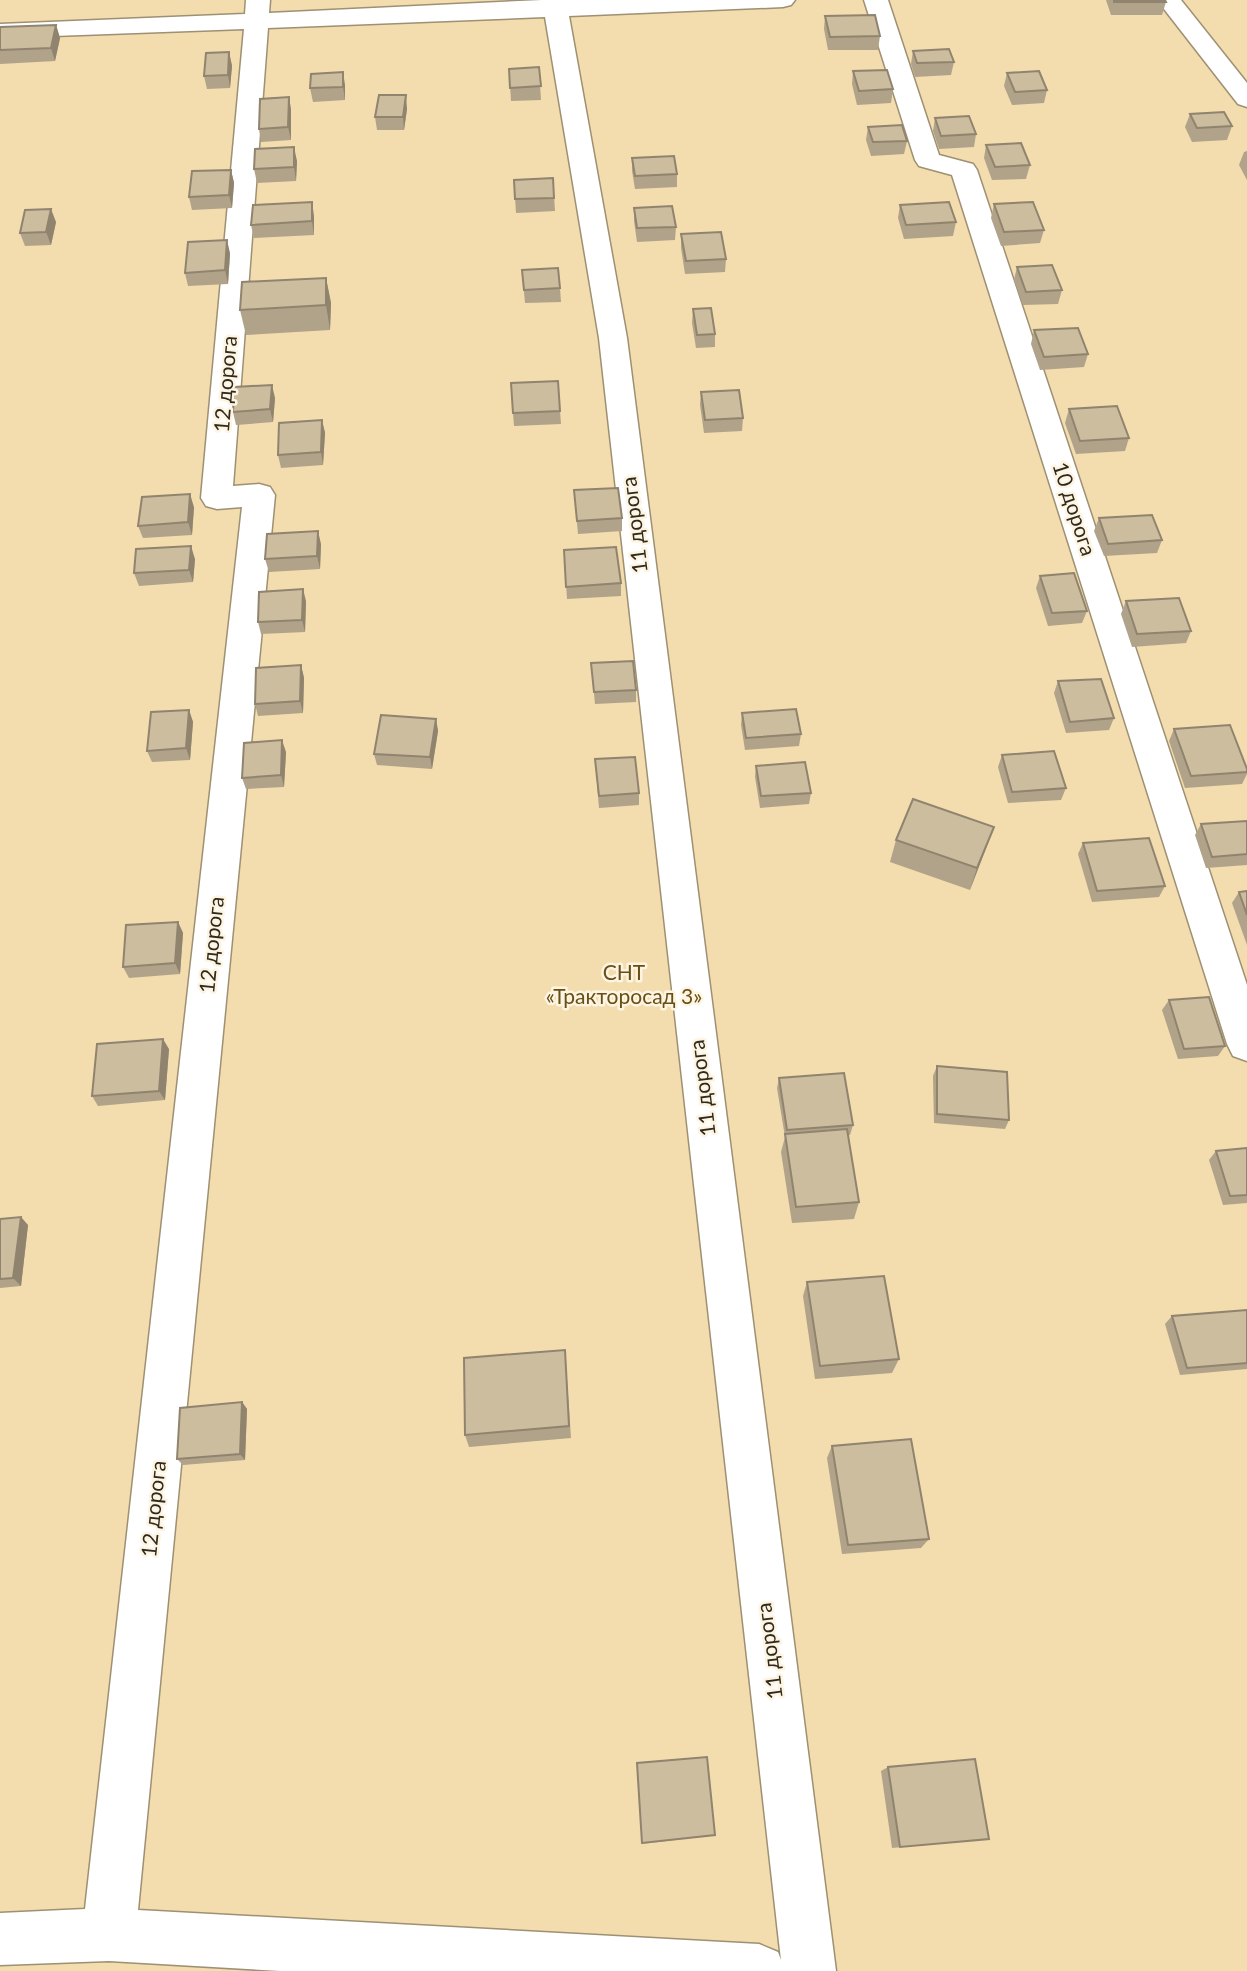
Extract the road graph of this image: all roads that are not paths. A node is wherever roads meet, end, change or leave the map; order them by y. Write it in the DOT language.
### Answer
graph roads {
  1 [pos="783,0"];
  2 [pos="876,0"];
  3 [pos="1169,0"];
  4 [pos="554,5"];
  5 [pos="256,10"];
  6 [pos="0,32"];
  7 [pos="1247,99"];
  8 [pos="1247,1044"];
  9 [pos="109,1935"];
  10 [pos="0,1939"];
  11 [pos="759,1971"];
  12 [pos="809,1971"];
  1 -- 4 [label="street"];
  2 -- 8 [label="street, 10 дорога"];
  3 -- 7 [label="street"];
  4 -- 5 [label="street"];
  4 -- 12 [label="street, 11 дорога"];
  5 -- 6 [label="street"];
  5 -- 9 [label="street, 12 дорога"];
  9 -- 10 [label="street"];
  9 -- 11 [label="street"];
}
